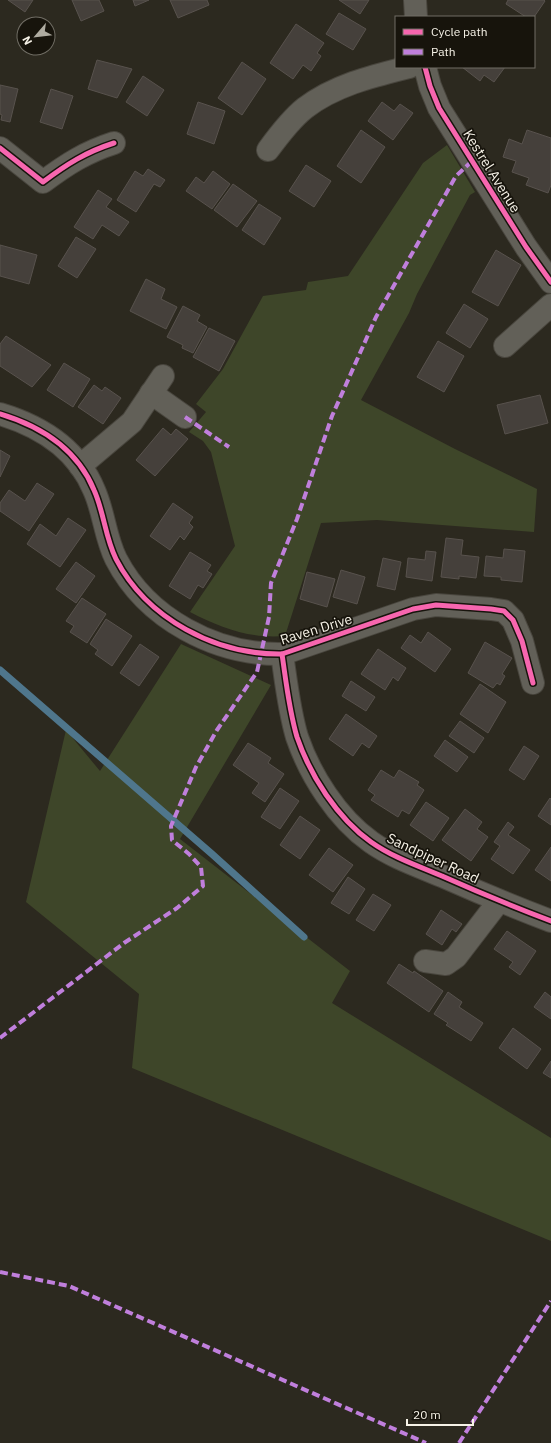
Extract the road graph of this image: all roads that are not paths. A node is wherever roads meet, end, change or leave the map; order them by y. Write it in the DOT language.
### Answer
graph roads {
  1 [pos="415,0"];
  2 [pos="416,16"];
  3 [pos="405,68"];
  4 [pos="425,68"];
  5 [pos="114,143"];
  6 [pos="0,148"];
  7 [pos="268,150"];
  8 [pos="551,282"];
  9 [pos="551,305"];
  10 [pos="505,346"];
  11 [pos="0,414"];
  12 [pos="185,417"];
  13 [pos="80,466"];
  14 [pos="282,654"];
  15 [pos="533,683"];
  16 [pos="499,901"];
  17 [pos="551,921"];
  18 [pos="425,961"];
  1 -- 2 [label="street"];
  3 -- 7 [label="street"];
  4 -- 8 [label="street, Kestrel Avenue"];
  5 -- 6 [label="street"];
  9 -- 10 [label="street"];
  11 -- 13 [label="street, Raven Drive"];
  12 -- 13 [label="street"];
  13 -- 14 [label="street, Raven Drive"];
  14 -- 15 [label="street, Raven Drive"];
  14 -- 16 [label="street, Sandpiper Road"];
  16 -- 17 [label="street, Sandpiper Road"];
  16 -- 18 [label="street"];
}
